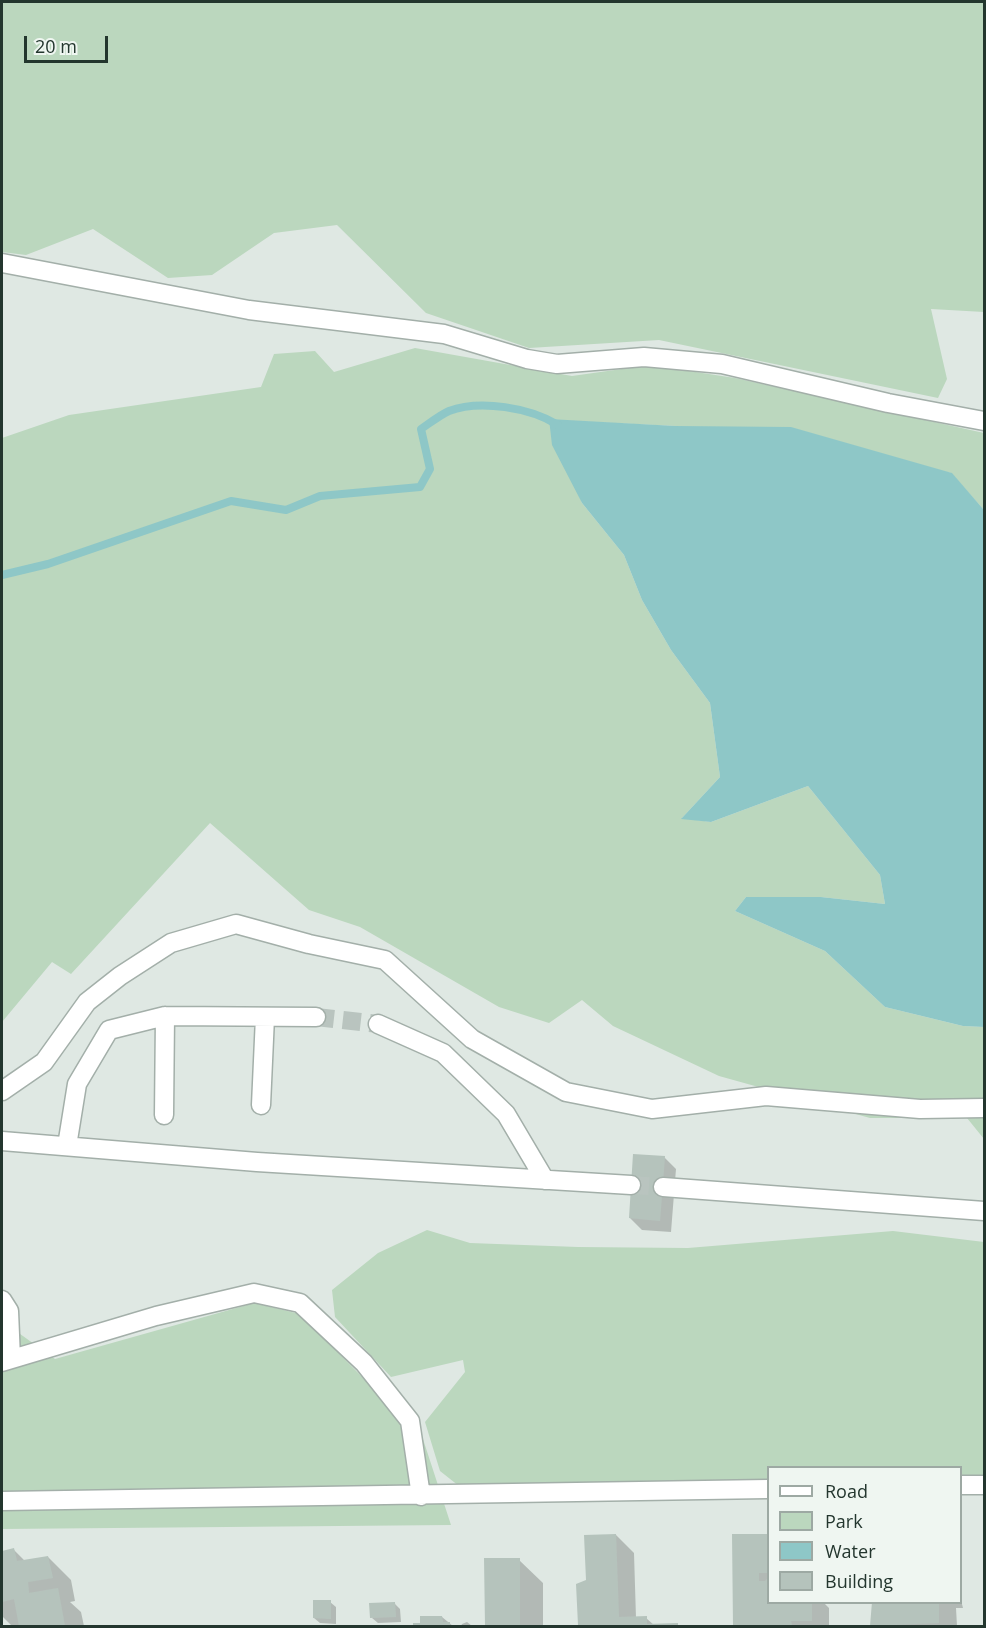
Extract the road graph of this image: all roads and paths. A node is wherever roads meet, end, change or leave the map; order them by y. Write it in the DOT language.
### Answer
graph roads {
  1 [pos="2,263"];
  2 [pos="984,421"];
  3 [pos="165,1016"];
  4 [pos="265,1017"];
  5 [pos="316,1017"];
  6 [pos="378,1024"];
  7 [pos="2,1091"];
  8 [pos="261,1105"];
  9 [pos="984,1108"];
  10 [pos="164,1115"];
  11 [pos="2,1141"];
  12 [pos="67,1146"];
  13 [pos="545,1180"];
  14 [pos="631,1185"];
  15 [pos="663,1187"];
  16 [pos="984,1211"];
  17 [pos="2,1300"];
  18 [pos="6,1360"];
  19 [pos="962,1485"];
  20 [pos="984,1485"];
  21 [pos="767,1489"];
  22 [pos="421,1496"];
  23 [pos="2,1501"];
  1 -- 2 [label="street"];
  3 -- 4 [label="street"];
  3 -- 10 [label="street"];
  3 -- 12 [label="street"];
  4 -- 5 [label="street"];
  4 -- 8 [label="street"];
  6 -- 13 [label="street"];
  7 -- 9 [label="street"];
  11 -- 12 [label="street"];
  12 -- 13 [label="street"];
  13 -- 14 [label="street"];
  15 -- 16 [label="street"];
  17 -- 18 [label="street"];
  18 -- 22 [label="street"];
  19 -- 20 [label="street"];
  21 -- 22 [label="street"];
  22 -- 23 [label="street"];
}
